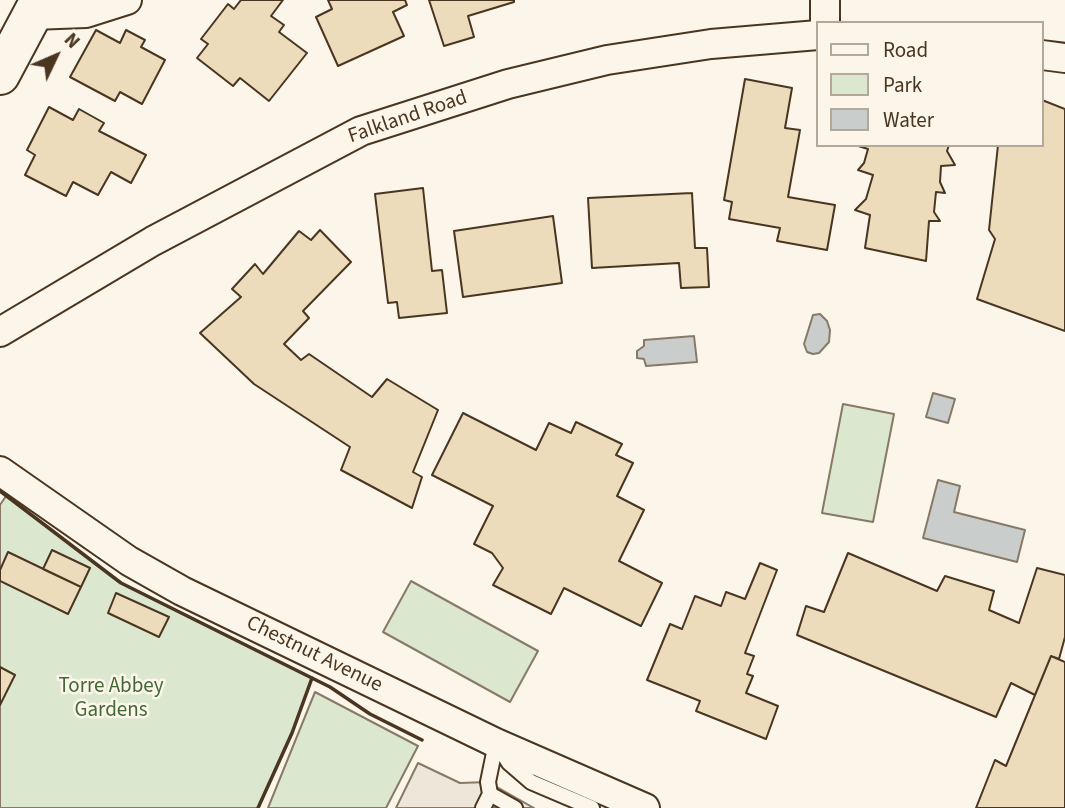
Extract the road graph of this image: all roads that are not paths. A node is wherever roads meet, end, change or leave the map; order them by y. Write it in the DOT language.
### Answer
graph roads {
  1 [pos="127,0"];
  2 [pos="825,0"];
  3 [pos="36,7"];
  4 [pos="825,21"];
  5 [pos="816,35"];
  6 [pos="1044,55"];
  7 [pos="1065,58"];
  8 [pos="0,75"];
  9 [pos="0,332"];
  10 [pos="0,471"];
  11 [pos="496,743"];
  12 [pos="490,793"];
  13 [pos="483,808"];
  14 [pos="515,808"];
  15 [pos="592,808"];
  16 [pos="645,808"];
  1 -- 3 [label="street"];
  2 -- 4 [label="street"];
  3 -- 8 [label="main road"];
  5 -- 9 [label="street, Falkland Road"];
  6 -- 7 [label="street"];
  10 -- 11 [label="street, Chestnut Avenue"];
  11 -- 12 [label="lane"];
  11 -- 15 [label="lane"];
  11 -- 16 [label="street, Chestnut Avenue"];
  12 -- 13 [label="lane"];
  12 -- 14 [label="lane"];
}
